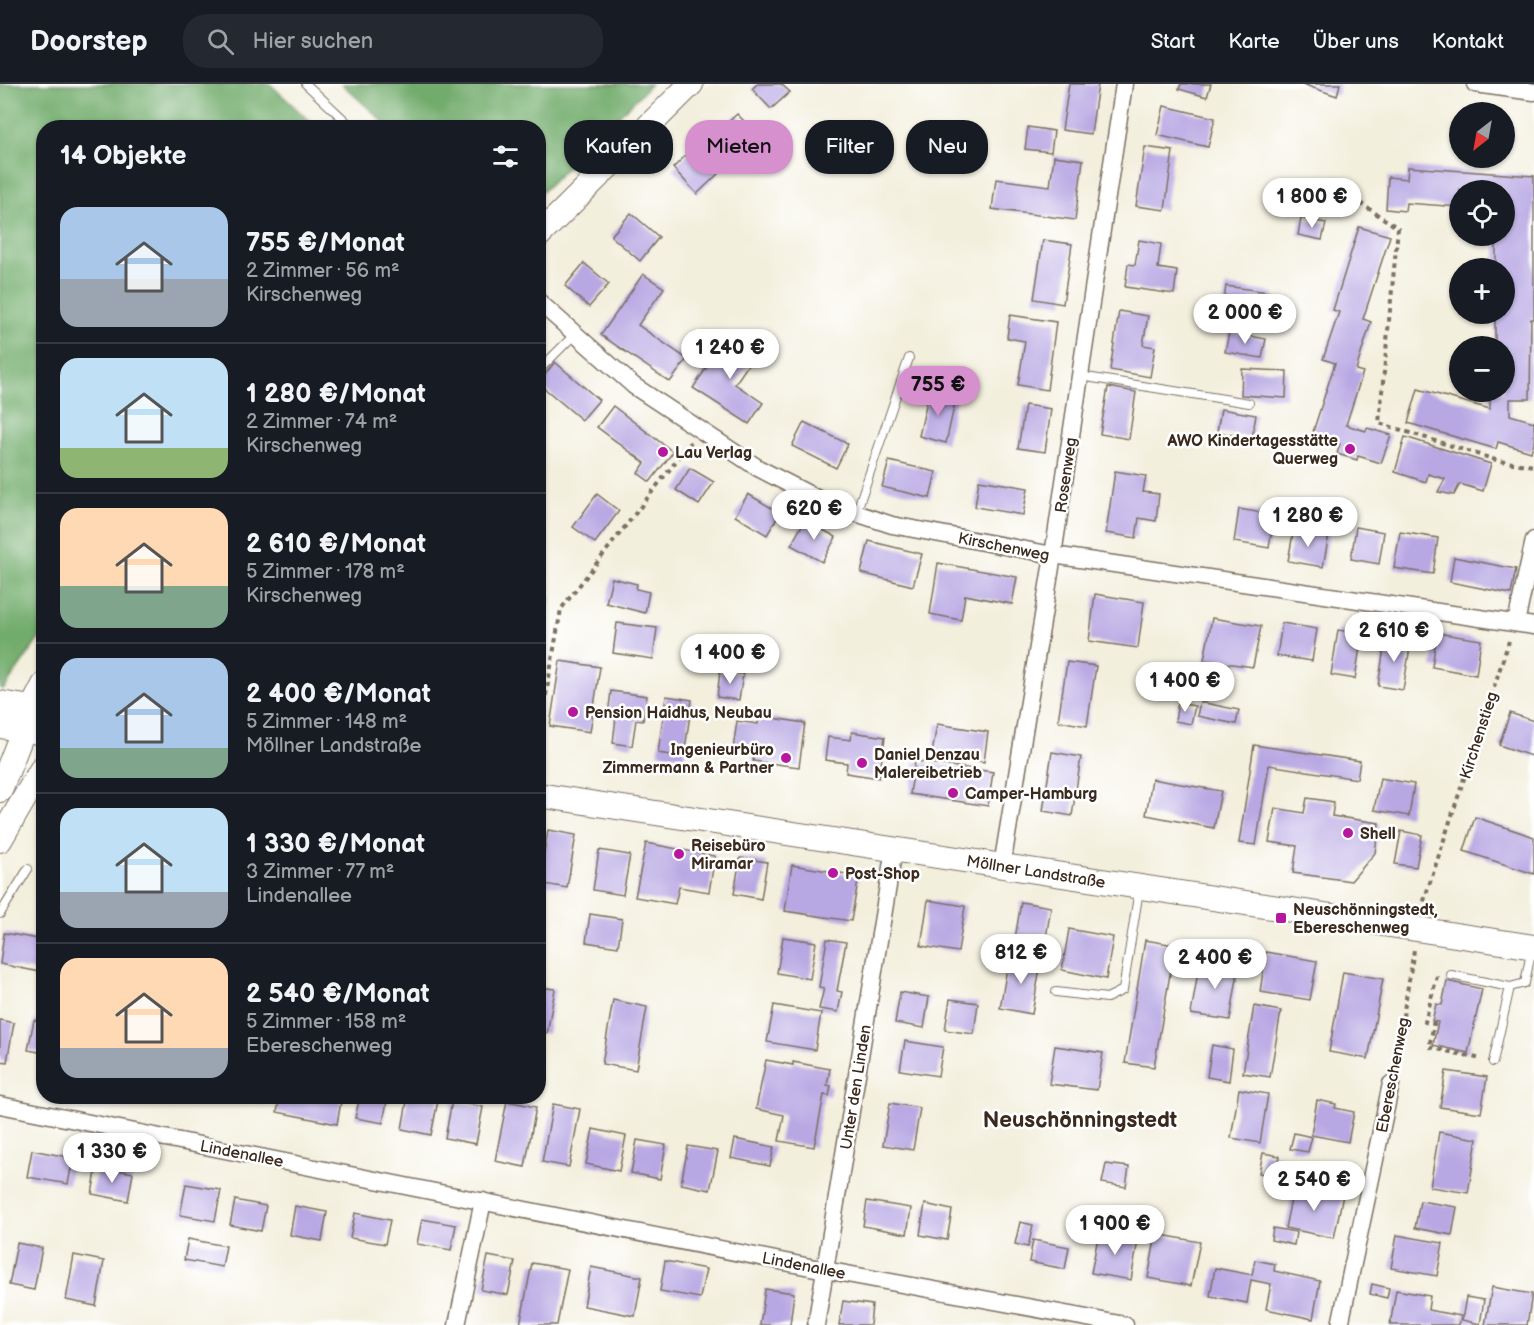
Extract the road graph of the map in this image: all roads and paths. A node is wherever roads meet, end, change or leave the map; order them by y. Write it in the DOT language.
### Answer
graph roads {
  1 [pos="306,84"];
  2 [pos="692,84"];
  3 [pos="1124,84"];
  4 [pos="1475,84"];
  5 [pos="1534,93"];
  6 [pos="344,120"];
  7 [pos="1360,202"];
  8 [pos="546,228"];
  9 [pos="546,309"];
  10 [pos="574,335"];
  11 [pos="909,358"];
  12 [pos="546,363"];
  13 [pos="1079,376"];
  14 [pos="1249,403"];
  15 [pos="699,431"];
  16 [pos="1534,466"];
  17 [pos="856,513"];
  18 [pos="1534,540"];
  19 [pos="1053,555"];
  20 [pos="1516,623"];
  21 [pos="1534,626"];
  22 [pos="546,694"];
  23 [pos="0,703"];
  24 [pos="36,720"];
  25 [pos="0,726"];
  26 [pos="36,779"];
  27 [pos="0,790"];
  28 [pos="546,796"];
  29 [pos="0,840"];
  30 [pos="894,849"];
  31 [pos="1002,866"];
  32 [pos="28,869"];
  33 [pos="1139,886"];
  34 [pos="0,914"];
  35 [pos="1418,929"];
  36 [pos="1533,947"];
  37 [pos="1451,975"];
  38 [pos="1510,987"];
  39 [pos="1056,992"];
  40 [pos="1428,1011"];
  41 [pos="1434,1013"];
  42 [pos="1493,1062"];
  43 [pos="1391,1084"];
  44 [pos="0,1105"];
  45 [pos="483,1201"];
  46 [pos="825,1270"];
  47 [pos="457,1325"];
  48 [pos="816,1325"];
  49 [pos="1125,1325"];
  50 [pos="1340,1325"];
  1 -- 6 [label="lane"];
  2 -- 8 [label="main road"];
  3 -- 13 [label="street, Rosenweg"];
  4 -- 5 [label="street"];
  7 -- 16 [label="path"];
  9 -- 10 [label="street, Kirschenweg"];
  10 -- 12 [label="lane"];
  10 -- 15 [label="street, Kirschenweg"];
  11 -- 17 [label="lane"];
  13 -- 14 [label="lane"];
  13 -- 19 [label="street, Rosenweg"];
  15 -- 17 [label="street, Kirschenweg"];
  15 -- 22 [label="path"];
  17 -- 19 [label="street, Kirschenweg"];
  18 -- 20 [label="street"];
  19 -- 20 [label="street, Kirschenweg"];
  19 -- 31 [label="street, Rosenweg"];
  20 -- 21 [label="street, Kirschenweg"];
  20 -- 35 [label="path, Kirchenstieg"];
  23 -- 24 [label="main road"];
  24 -- 25 [label="main road"];
  24 -- 27 [label="main road"];
  26 -- 29 [label="main road"];
  28 -- 30 [label="main road, Möllner Landstraße"];
  30 -- 31 [label="main road, Möllner Landstraße"];
  30 -- 46 [label="street, Unter den Linden"];
  31 -- 33 [label="main road, Möllner Landstraße"];
  32 -- 34 [label="lane"];
  33 -- 35 [label="main road, Möllner Landstraße"];
  33 -- 39 [label="lane"];
  35 -- 36 [label="main road, Möllner Landstraße"];
  35 -- 43 [label="path, Ebereschenweg"];
  36 -- 38 [label="lane"];
  37 -- 38 [label="lane"];
  37 -- 40 [label="path"];
  38 -- 42 [label="lane"];
  40 -- 41 [label="path"];
  40 -- 42 [label="path"];
  43 -- 50 [label="street, Ebereschenweg"];
  44 -- 45 [label="street, Lindenallee"];
  45 -- 46 [label="street, Lindenallee"];
  45 -- 47 [label="street"];
  46 -- 48 [label="street, Unter den Linden"];
  46 -- 49 [label="street, Lindenallee"];
}
